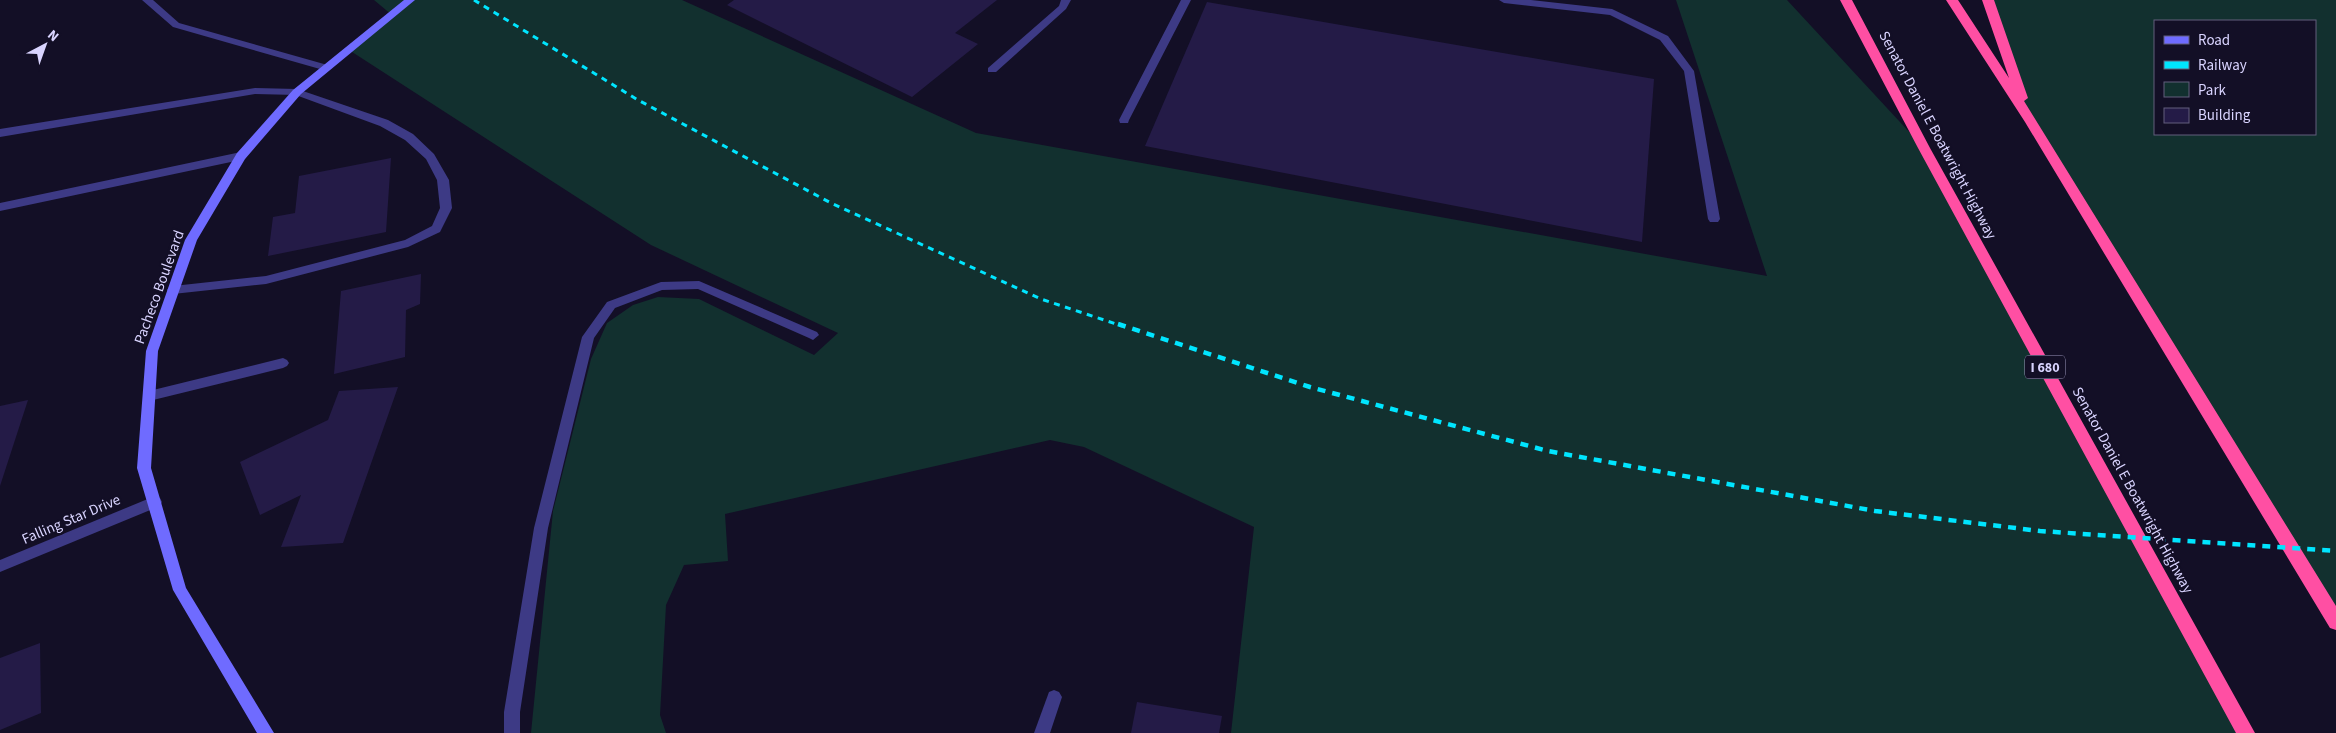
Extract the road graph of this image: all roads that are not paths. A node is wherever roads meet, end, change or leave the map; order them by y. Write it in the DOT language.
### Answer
graph roads {
  1 [pos="147,0"];
  2 [pos="410,0"];
  3 [pos="1066,0"];
  4 [pos="1186,0"];
  5 [pos="1504,0"];
  6 [pos="1846,0"];
  7 [pos="1952,0"];
  8 [pos="1988,0"];
  9 [pos="327,68"];
  10 [pos="992,70"];
  11 [pos="297,92"];
  12 [pos="1124,120"];
  13 [pos="2030,120"];
  14 [pos="0,133"];
  15 [pos="241,156"];
  16 [pos="0,207"];
  17 [pos="1714,219"];
  18 [pos="173,290"];
  19 [pos="813,335"];
  20 [pos="283,363"];
  21 [pos="149,396"];
  22 [pos="154,502"];
  23 [pos="0,566"];
  24 [pos="2336,622"];
  25 [pos="1054,696"];
  26 [pos="266,733"];
  27 [pos="512,733"];
  28 [pos="1042,733"];
  29 [pos="2246,733"];
  1 -- 9 [label="street"];
  2 -- 9 [label="main road, Pacheco Boulevard"];
  3 -- 10 [label="street"];
  4 -- 12 [label="street"];
  5 -- 17 [label="street"];
  6 -- 29 [label="highway, Senator Daniel E Boatwright Highway / I 680"];
  7 -- 13 [label="highway"];
  8 -- 13 [label="highway"];
  9 -- 11 [label="main road, Pacheco Boulevard"];
  11 -- 14 [label="street"];
  11 -- 15 [label="main road, Pacheco Boulevard"];
  11 -- 18 [label="street"];
  13 -- 24 [label="highway"];
  15 -- 16 [label="street"];
  15 -- 18 [label="main road, Pacheco Boulevard"];
  18 -- 21 [label="main road, Pacheco Boulevard"];
  19 -- 27 [label="street"];
  20 -- 21 [label="street"];
  21 -- 22 [label="main road, Pacheco Boulevard"];
  22 -- 23 [label="street, Falling Star Drive"];
  22 -- 26 [label="main road, Pacheco Boulevard"];
  25 -- 28 [label="street"];
}
